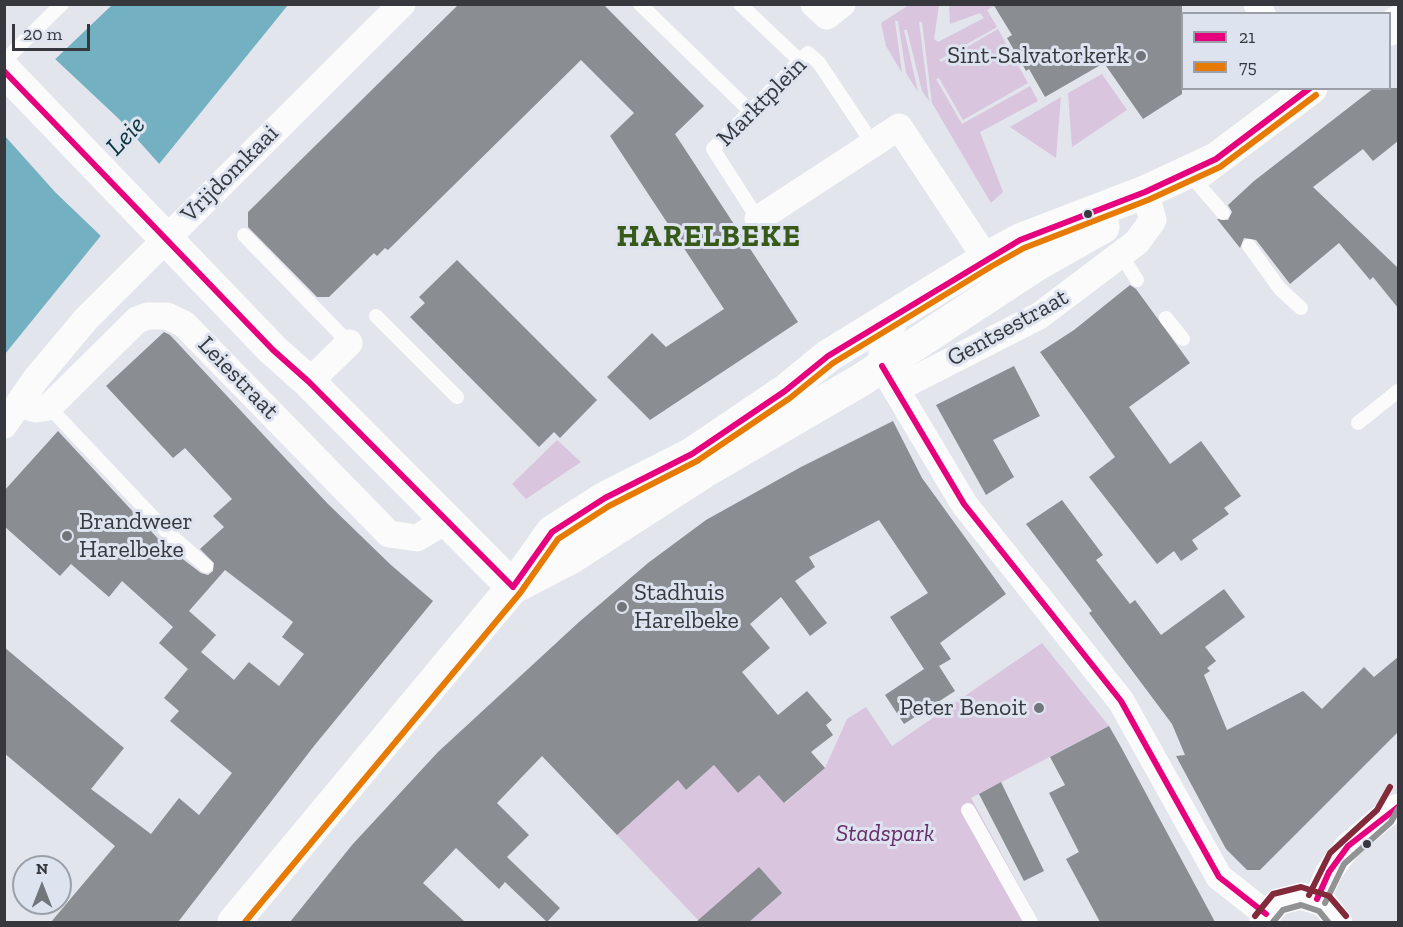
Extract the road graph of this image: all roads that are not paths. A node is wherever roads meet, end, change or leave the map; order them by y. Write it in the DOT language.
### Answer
graph roads {
  1 [pos="62,4"];
  2 [pos="402,4"];
  3 [pos="640,4"];
  4 [pos="740,4"];
  5 [pos="4,61"];
  6 [pos="800,61"];
  7 [pos="4,70"];
  8 [pos="1308,90"];
  9 [pos="750,111"];
  10 [pos="873,144"];
  11 [pos="1199,170"];
  12 [pos="1147,197"];
  13 [pos="1223,213"];
  14 [pos="758,219"];
  15 [pos="244,236"];
  16 [pos="1249,246"];
  17 [pos="1121,255"];
  18 [pos="987,258"];
  19 [pos="1137,280"];
  20 [pos="1004,286"];
  21 [pos="1301,308"];
  22 [pos="898,314"];
  23 [pos="376,316"];
  24 [pos="1166,318"];
  25 [pos="1183,339"];
  26 [pos="349,343"];
  27 [pos="889,377"];
  28 [pos="309,382"];
  29 [pos="1398,391"];
  30 [pos="457,397"];
  31 [pos="49,407"];
  32 [pos="12,414"];
  33 [pos="1358,423"];
  34 [pos="437,526"];
  35 [pos="206,566"];
  36 [pos="513,587"];
  37 [pos="1398,791"];
  38 [pos="968,810"];
  39 [pos="1391,812"];
  40 [pos="1317,899"];
  41 [pos="1264,918"];
  42 [pos="234,922"];
  43 [pos="1031,922"];
  44 [pos="1339,922"];
  1 -- 5 [label="lane"];
  2 -- 32 [label="street, Vrijdomkaai"];
  3 -- 9 [label="lane"];
  4 -- 6 [label="lane"];
  6 -- 9 [label="lane, Marktplein"];
  6 -- 10 [label="lane, Marktplein"];
  7 -- 28 [label="main road, Leiestraat"];
  8 -- 11 [label="main road, Gentsestraat"];
  9 -- 14 [label="lane, Marktplein"];
  10 -- 14 [label="street, Marktplein"];
  10 -- 18 [label="street, Marktplein"];
  11 -- 12 [label="main road, Gentsestraat"];
  11 -- 13 [label="lane"];
  12 -- 17 [label="street, Gentsestraat"];
  12 -- 18 [label="main road, Gentsestraat"];
  12 -- 20 [label="main road, Gentsestraat"];
  15 -- 26 [label="lane"];
  16 -- 21 [label="lane"];
  17 -- 19 [label="lane"];
  17 -- 27 [label="street, Gentsestraat"];
  18 -- 20 [label="street, Marktplein"];
  18 -- 22 [label="main road, Gentsestraat"];
  20 -- 27 [label="main road, Gentsestraat"];
  22 -- 27 [label="street"];
  22 -- 36 [label="main road, Gentsestraat"];
  23 -- 30 [label="lane"];
  24 -- 25 [label="lane"];
  26 -- 28 [label="street"];
  27 -- 36 [label="main road"];
  27 -- 41 [label="street"];
  28 -- 34 [label="main road, Leiestraat"];
  29 -- 33 [label="lane"];
  31 -- 32 [label="street"];
  31 -- 34 [label="street, Leiestraat"];
  31 -- 35 [label="lane"];
  34 -- 36 [label="main road, Leiestraat"];
  36 -- 42 [label="main road, Gentsestraat"];
  37 -- 39 [label="street"];
  38 -- 43 [label="lane"];
  39 -- 40 [label="street"];
  40 -- 41 [label="street"];
  40 -- 44 [label="street"];
}
